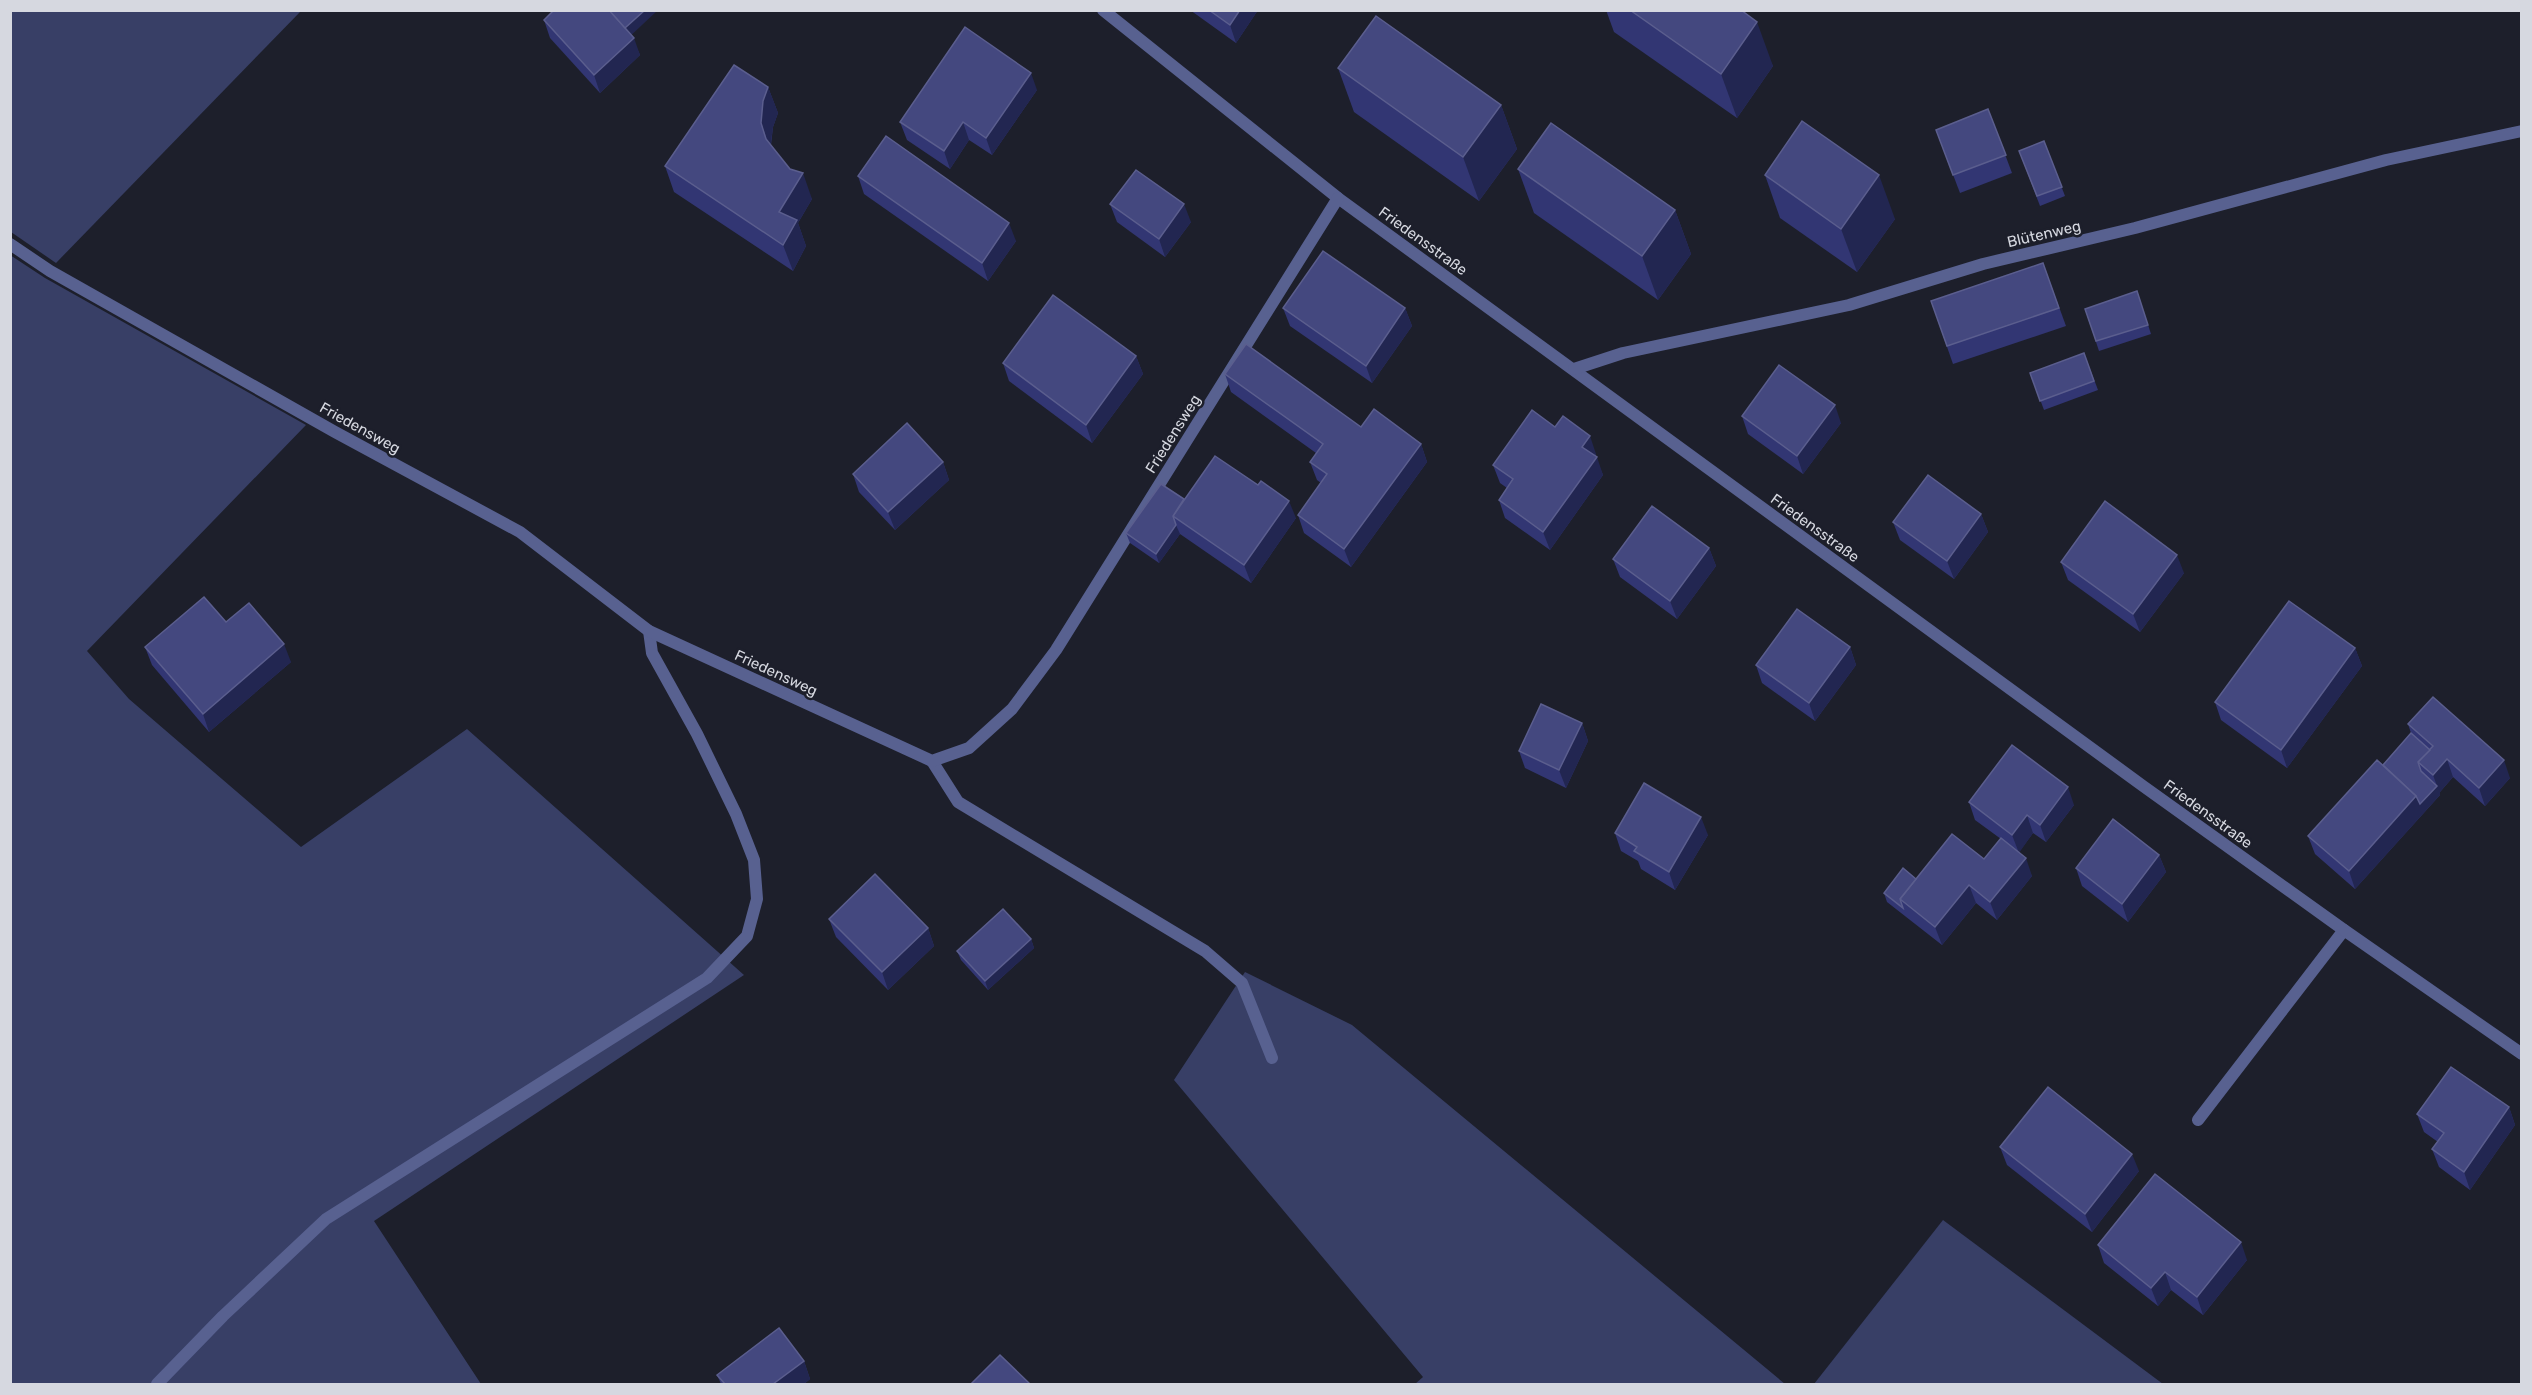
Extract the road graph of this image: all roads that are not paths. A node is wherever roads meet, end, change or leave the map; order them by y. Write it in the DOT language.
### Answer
graph roads {
  1 [pos="1103,10"];
  2 [pos="2522,131"];
  3 [pos="1338,198"];
  4 [pos="10,244"];
  5 [pos="1574,369"];
  6 [pos="649,631"];
  7 [pos="932,761"];
  8 [pos="2344,930"];
  9 [pos="2522,1054"];
  10 [pos="1272,1058"];
  11 [pos="2198,1120"];
  12 [pos="157,1384"];
  1 -- 3 [label="street, Friedensstraße"];
  2 -- 5 [label="street, Blütenweg"];
  3 -- 5 [label="street, Friedensstraße"];
  3 -- 7 [label="street, Friedensweg"];
  4 -- 6 [label="street, Friedensweg"];
  5 -- 8 [label="street, Friedensstraße"];
  6 -- 7 [label="street, Friedensweg"];
  6 -- 12 [label="street"];
  7 -- 10 [label="street"];
  8 -- 9 [label="street, Friedensstraße"];
  8 -- 11 [label="street"];
}
